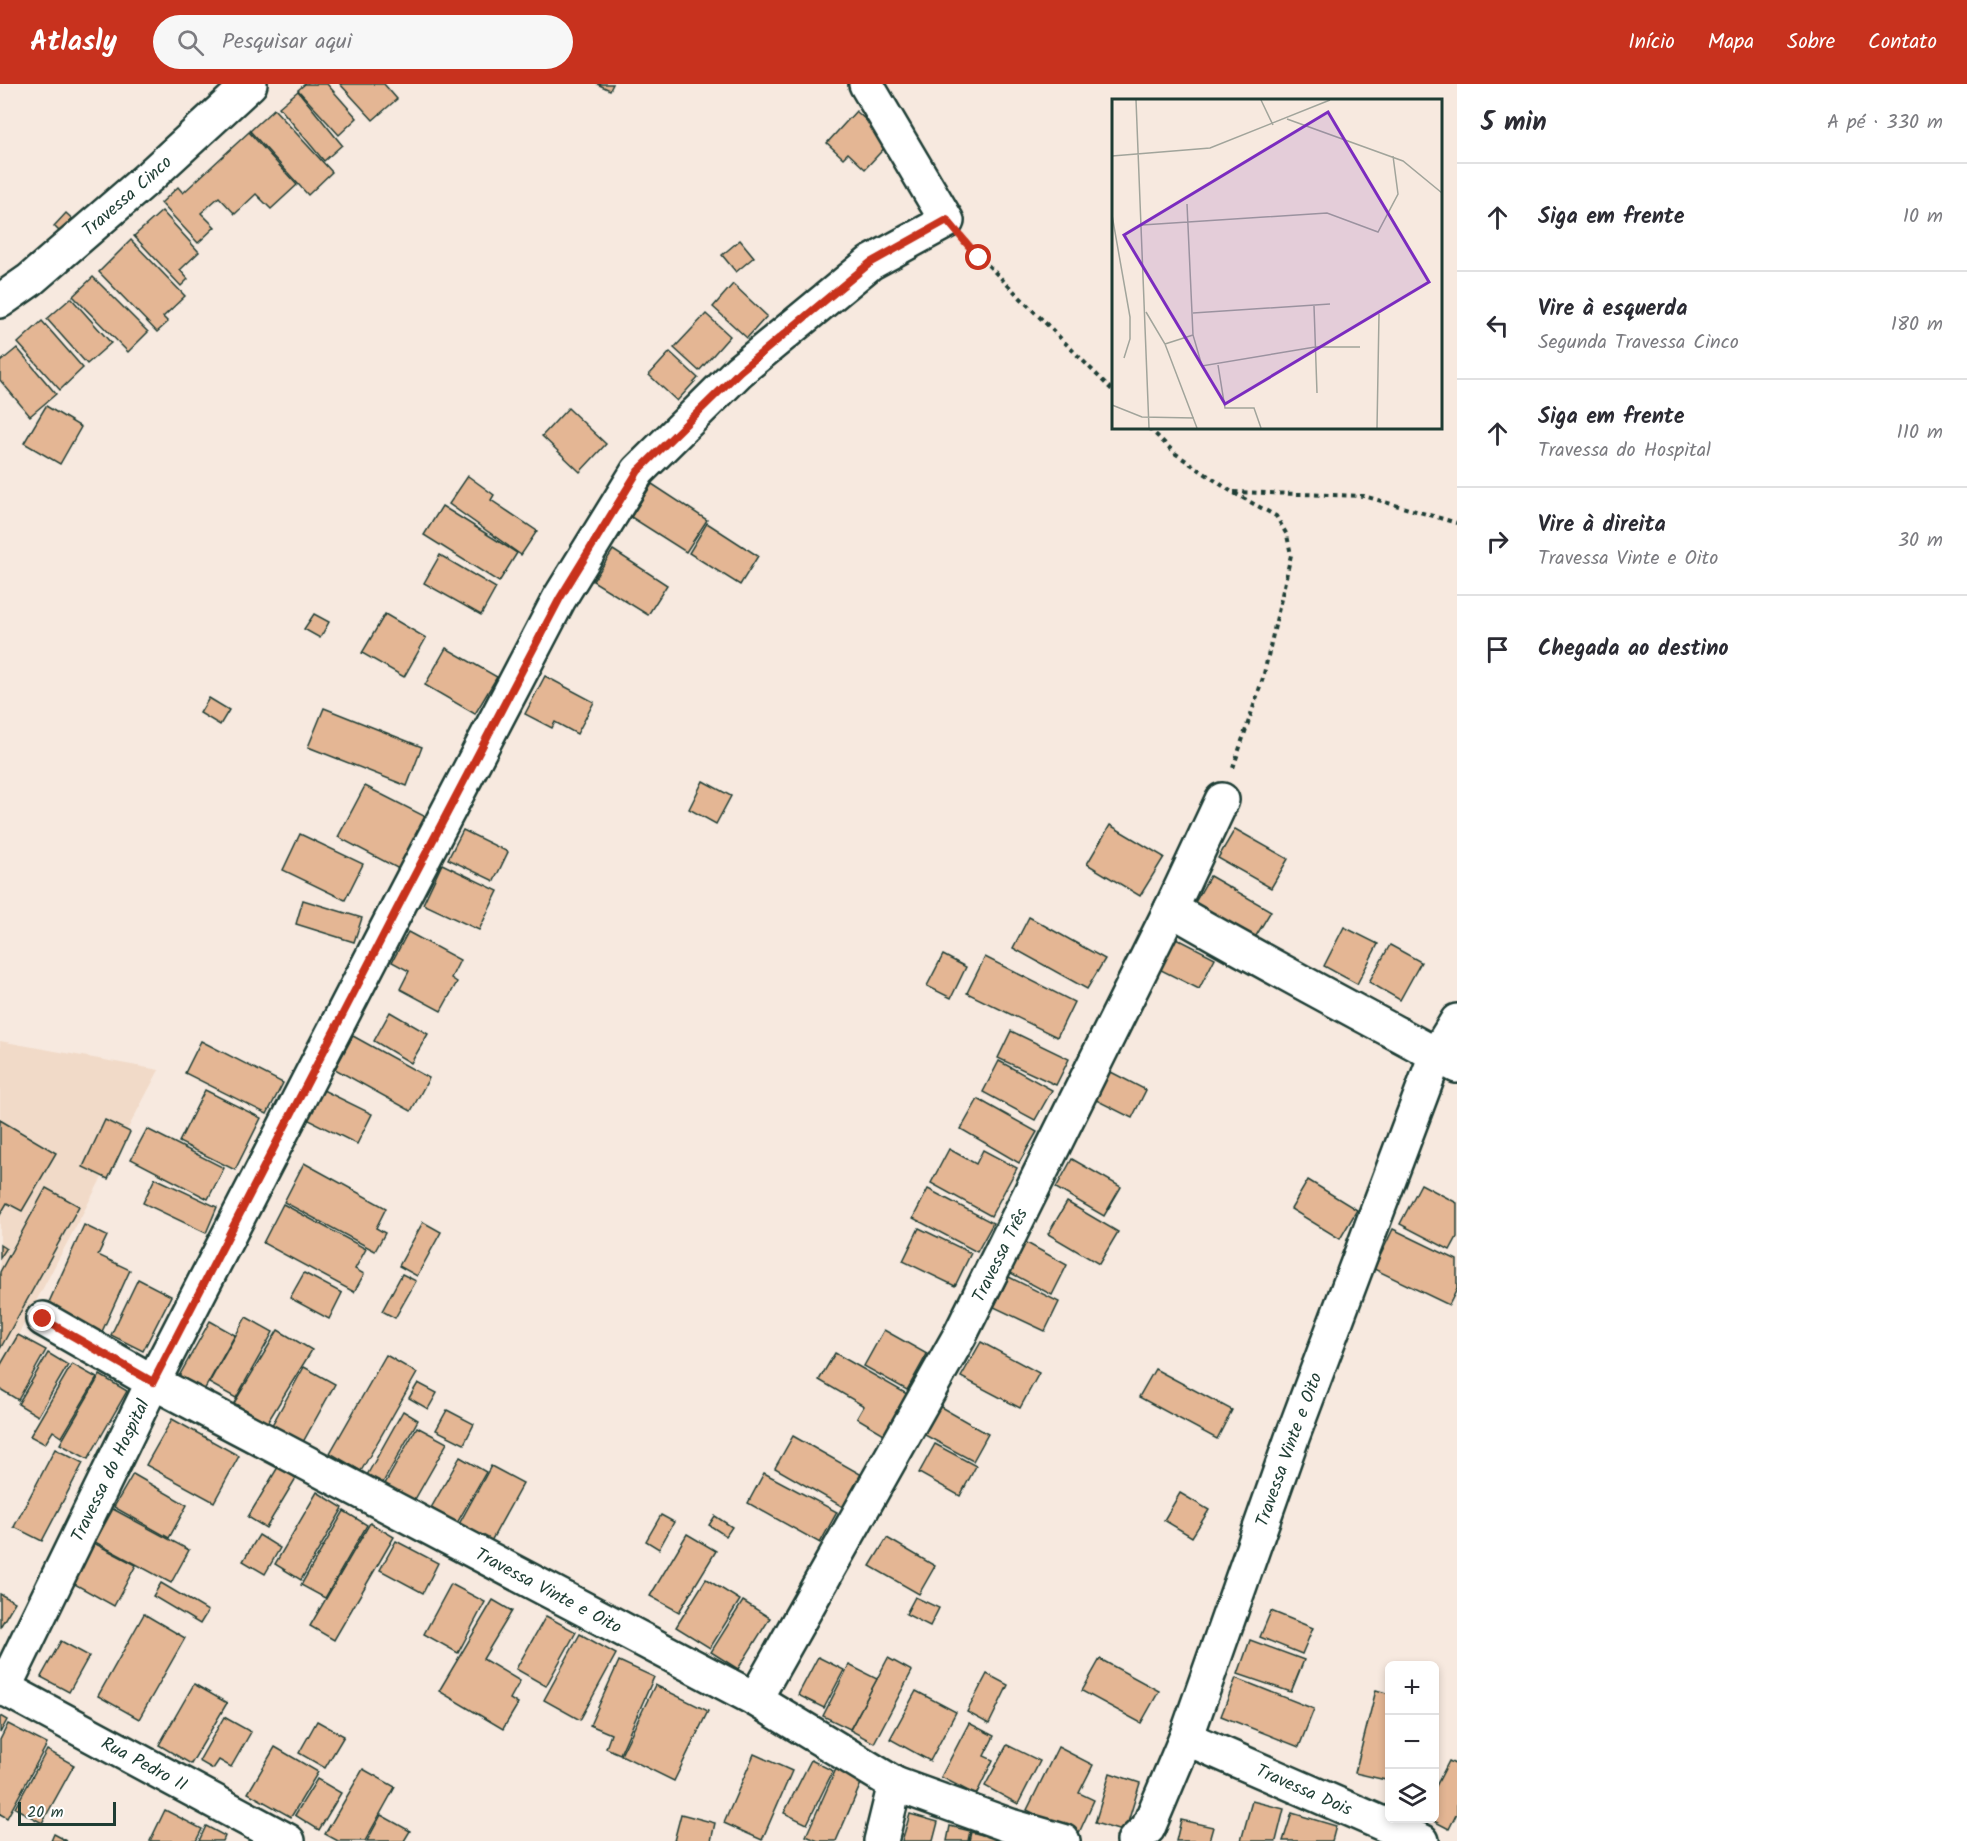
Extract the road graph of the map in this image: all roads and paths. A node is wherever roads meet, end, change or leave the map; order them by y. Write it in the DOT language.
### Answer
graph roads {
  1 [pos="250,84"];
  2 [pos="866,84"];
  3 [pos="947,220"];
  4 [pos="0,301"];
  5 [pos="1112,391"];
  6 [pos="1150,429"];
  7 [pos="1232,492"];
  8 [pos="1457,523"];
  9 [pos="1222,800"];
  10 [pos="1171,909"];
  11 [pos="1457,1021"];
  12 [pos="1447,1060"];
  13 [pos="43,1319"];
  14 [pos="153,1382"];
  15 [pos="2,1687"];
  16 [pos="755,1699"];
  17 [pos="1186,1738"];
  18 [pos="895,1784"];
  19 [pos="288,1841"];
  20 [pos="881,1841"];
  21 [pos="1062,1841"];
  22 [pos="1134,1841"];
  23 [pos="1422,1841"];
  1 -- 4 [label="street, Travessa Cinco"];
  2 -- 3 [label="street"];
  3 -- 5 [label="path"];
  3 -- 14 [label="street, Travessa do Hospital"];
  6 -- 7 [label="path"];
  7 -- 8 [label="path"];
  7 -- 9 [label="path"];
  9 -- 10 [label="street, Travessa Três"];
  10 -- 12 [label="street"];
  10 -- 16 [label="street, Travessa Três"];
  11 -- 12 [label="street, Travessa Vinte e Oito"];
  12 -- 17 [label="street, Travessa Vinte e Oito"];
  13 -- 14 [label="street, Travessa Vinte e Oito"];
  14 -- 15 [label="street, Travessa do Hospital"];
  14 -- 16 [label="street, Travessa Vinte e Oito"];
  15 -- 19 [label="street, Rua Pedro II"];
  16 -- 18 [label="street, Travessa Vinte e Oito"];
  17 -- 22 [label="street, Travessa Vinte e Oito"];
  17 -- 23 [label="street, Travessa Dois"];
  18 -- 20 [label="street"];
  18 -- 21 [label="street, Travessa Vinte e Oito"];
}
